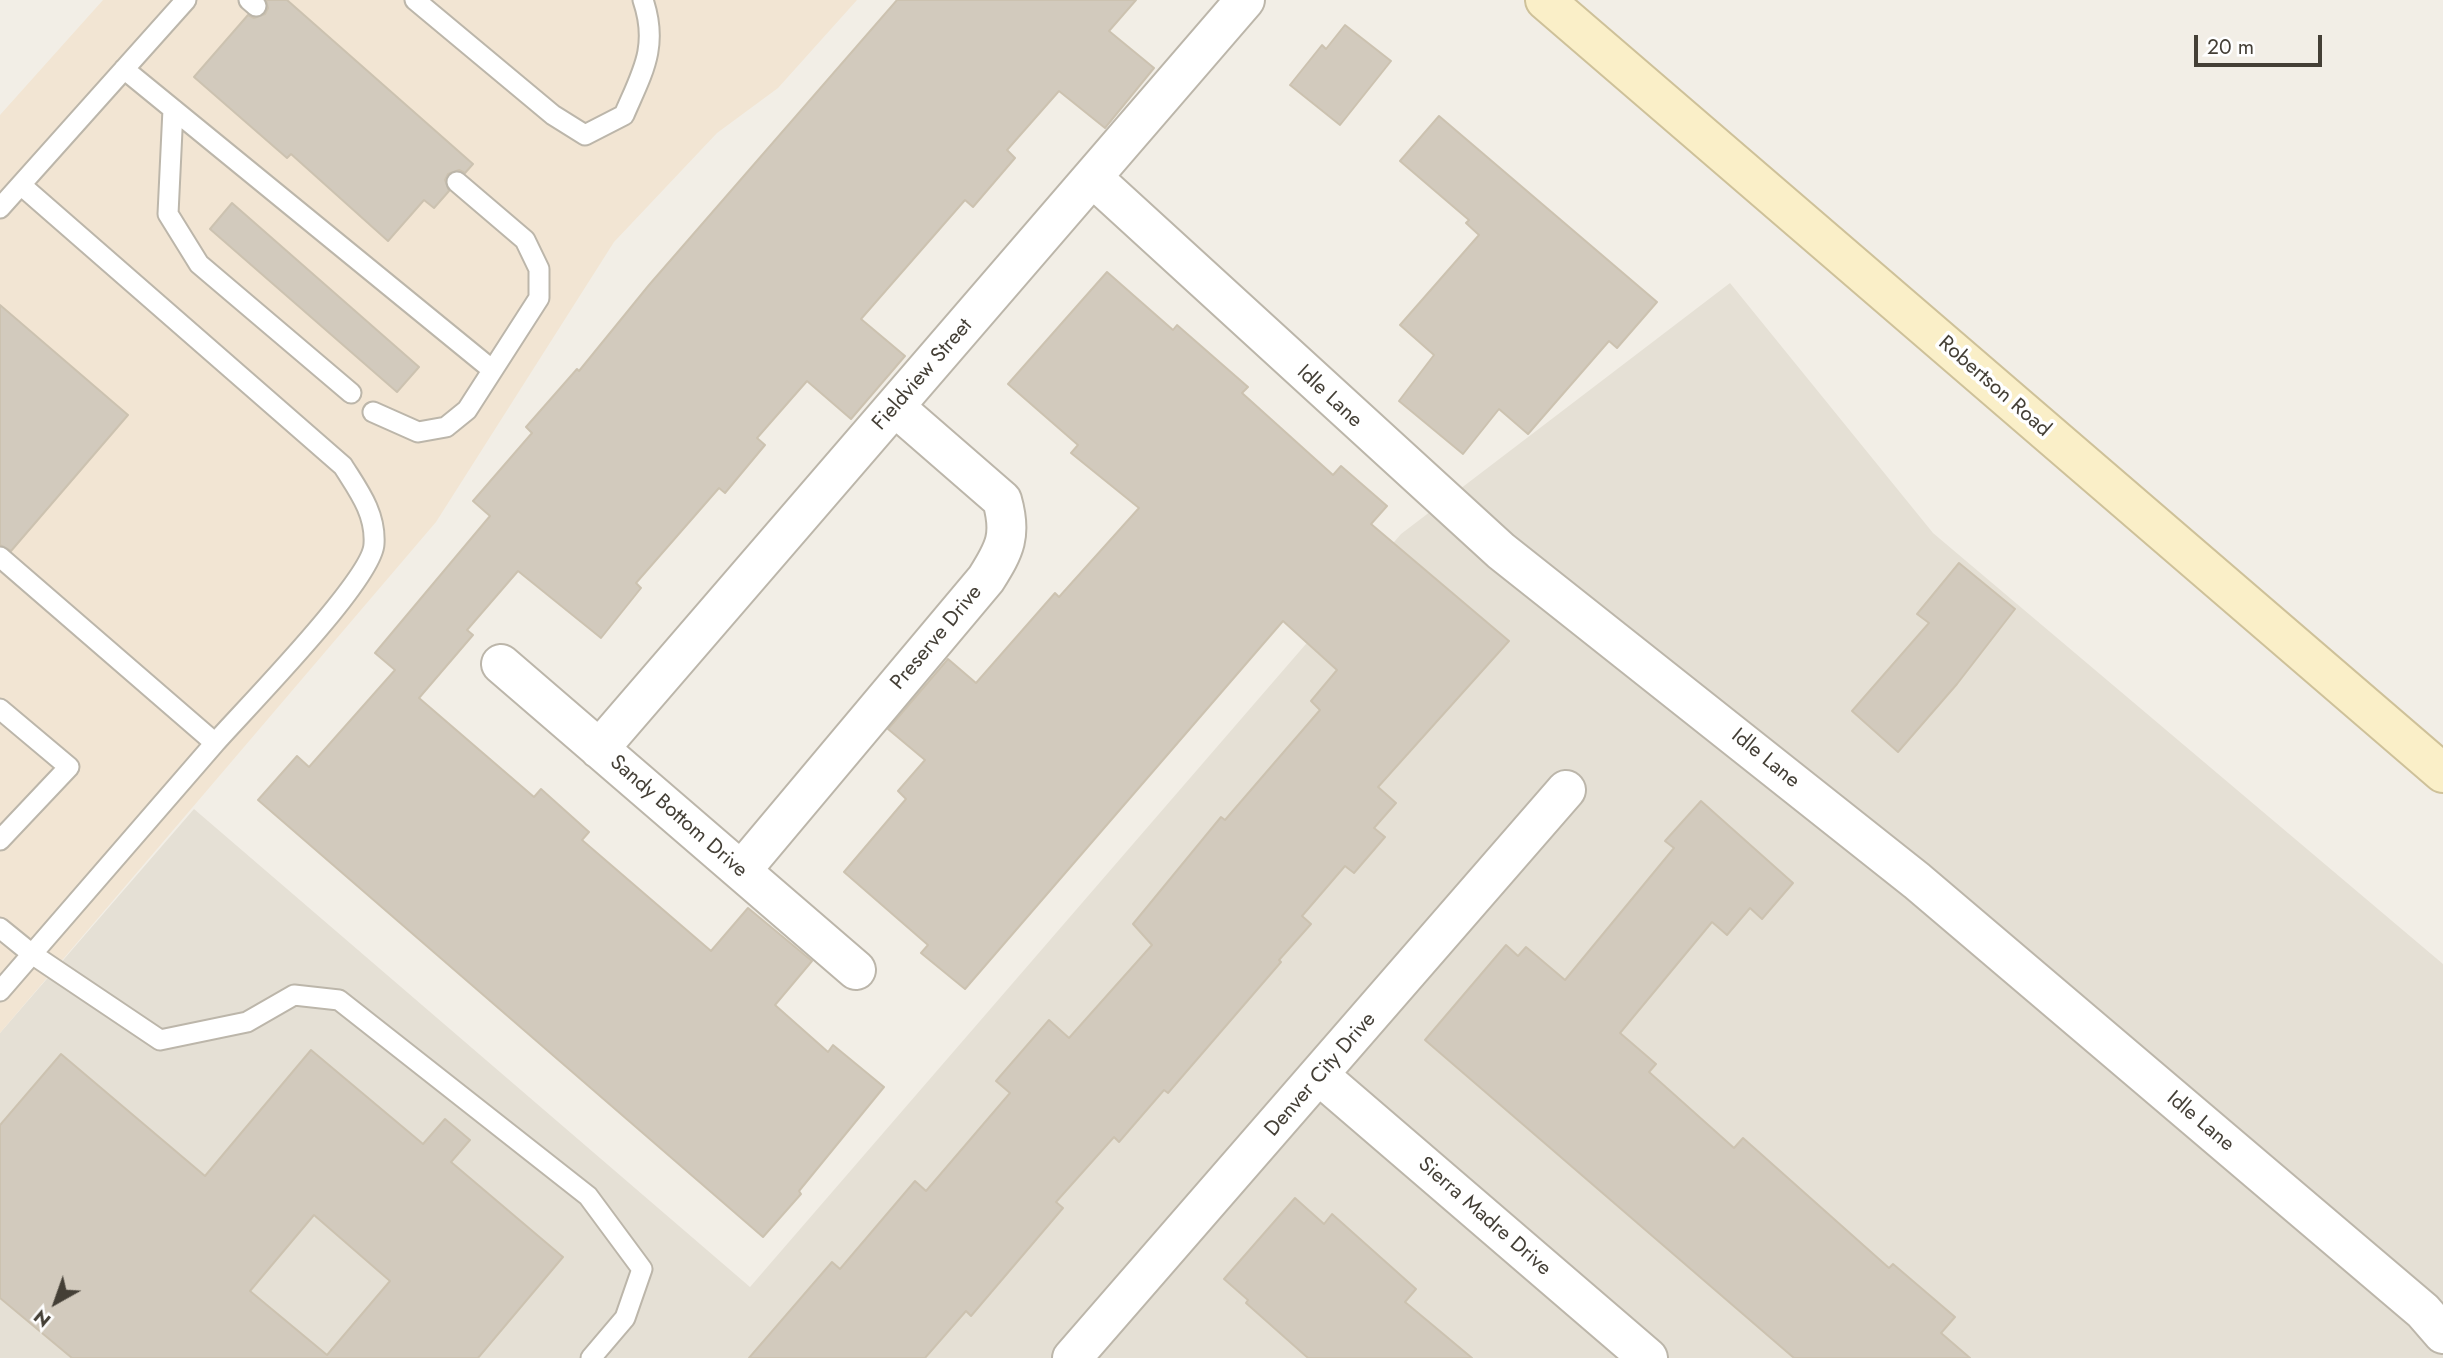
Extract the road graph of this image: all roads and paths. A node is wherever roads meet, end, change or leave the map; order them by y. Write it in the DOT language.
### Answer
graph roads {
  1 [pos="186,0"];
  2 [pos="415,0"];
  3 [pos="643,0"];
  4 [pos="1245,0"];
  5 [pos="1545,0"];
  6 [pos="124,69"];
  7 [pos="173,109"];
  8 [pos="1093,178"];
  9 [pos="457,182"];
  10 [pos="21,185"];
  11 [pos="0,208"];
  12 [pos="491,369"];
  13 [pos="351,393"];
  14 [pos="895,407"];
  15 [pos="373,412"];
  16 [pos="0,557"];
  17 [pos="501,664"];
  18 [pos="0,709"];
  19 [pos="215,743"];
  20 [pos="599,749"];
  21 [pos="2443,773"];
  22 [pos="1566,790"];
  23 [pos="0,840"];
  24 [pos="741,871"];
  25 [pos="0,928"];
  26 [pos="32,954"];
  27 [pos="856,970"];
  28 [pos="0,991"];
  29 [pos="1321,1076"];
  30 [pos="2443,1334"];
  31 [pos="591,1358"];
  32 [pos="1072,1358"];
  33 [pos="1647,1358"];
  1 -- 6 [label="lane"];
  2 -- 3 [label="lane"];
  4 -- 8 [label="street, Fieldview Street"];
  5 -- 21 [label="street, Robertson Road"];
  6 -- 7 [label="lane"];
  6 -- 10 [label="lane"];
  7 -- 12 [label="lane"];
  7 -- 13 [label="lane"];
  8 -- 14 [label="street, Fieldview Street"];
  8 -- 30 [label="street, Idle Lane"];
  9 -- 12 [label="lane"];
  10 -- 11 [label="lane"];
  10 -- 19 [label="lane"];
  12 -- 15 [label="lane"];
  14 -- 20 [label="street, Fieldview Street"];
  14 -- 24 [label="street, Preserve Drive"];
  16 -- 19 [label="lane"];
  17 -- 20 [label="street, Sandy Bottom Drive"];
  18 -- 23 [label="lane"];
  19 -- 26 [label="lane"];
  20 -- 24 [label="street, Sandy Bottom Drive"];
  22 -- 29 [label="street, Denver City Drive"];
  24 -- 27 [label="street, Sandy Bottom Drive"];
  25 -- 26 [label="lane"];
  26 -- 28 [label="lane"];
  26 -- 31 [label="lane"];
  29 -- 32 [label="street, Denver City Drive"];
  29 -- 33 [label="street, Sierra Madre Drive"];
}
